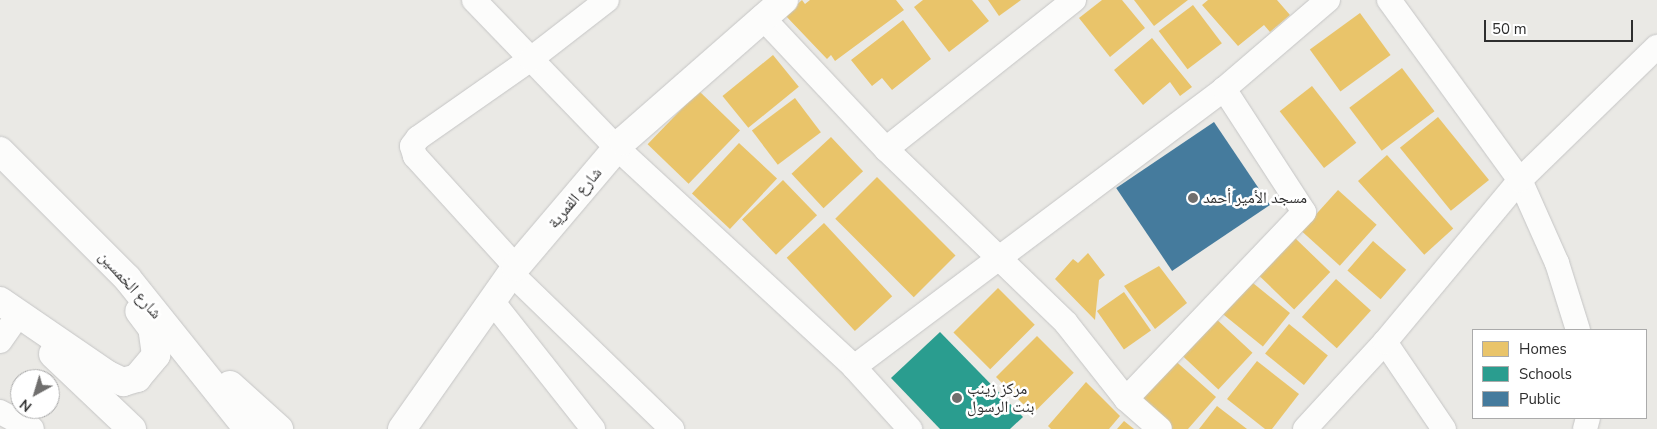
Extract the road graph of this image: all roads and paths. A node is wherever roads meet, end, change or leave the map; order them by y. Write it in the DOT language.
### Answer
graph roads {
  1 [pos="474,0"];
  2 [pos="607,0"];
  3 [pos="784,0"];
  4 [pos="1074,0"];
  5 [pos="1328,0"];
  6 [pos="1389,0"];
  7 [pos="762,16"];
  8 [pos="1657,47"];
  9 [pos="531,59"];
  10 [pos="1224,89"];
  11 [pos="617,148"];
  12 [pos="886,149"];
  13 [pos="0,151"];
  14 [pos="1520,180"];
  15 [pos="71,222"];
  16 [pos="998,259"];
  17 [pos="514,271"];
  18 [pos="492,301"];
  19 [pos="5,307"];
  20 [pos="1578,329"];
  21 [pos="172,332"];
  22 [pos="0,341"];
  23 [pos="1386,342"];
  24 [pos="854,367"];
  25 [pos="1126,399"];
  26 [pos="0,412"];
  27 [pos="31,429"];
  28 [pos="132,429"];
  29 [pos="248,429"];
  30 [pos="279,429"];
  31 [pos="402,429"];
  32 [pos="593,429"];
  33 [pos="672,429"];
  34 [pos="910,429"];
  35 [pos="1160,429"];
  36 [pos="1305,429"];
  37 [pos="1444,429"];
  1 -- 9 [label="street"];
  2 -- 9 [label="street"];
  3 -- 7 [label="street, شارع القمرية"];
  4 -- 12 [label="street"];
  5 -- 10 [label="street"];
  6 -- 14 [label="street"];
  7 -- 11 [label="street, شارع القمرية"];
  7 -- 12 [label="street"];
  8 -- 14 [label="street"];
  9 -- 11 [label="street"];
  9 -- 17 [label="street"];
  10 -- 16 [label="street"];
  10 -- 25 [label="street"];
  11 -- 17 [label="street, شارع القمرية"];
  11 -- 24 [label="street"];
  12 -- 16 [label="street"];
  13 -- 15 [label="street, شارع الخمسين"];
  14 -- 20 [label="street"];
  14 -- 23 [label="street"];
  15 -- 19 [label="street"];
  15 -- 21 [label="street, شارع الخمسين"];
  16 -- 24 [label="street"];
  16 -- 25 [label="street"];
  17 -- 18 [label="street, شارع القمرية"];
  17 -- 33 [label="street"];
  18 -- 31 [label="street, شارع القمرية"];
  18 -- 32 [label="street"];
  19 -- 22 [label="street"];
  19 -- 28 [label="street"];
  21 -- 29 [label="street, شارع الخمسين"];
  21 -- 30 [label="street"];
  23 -- 36 [label="street"];
  23 -- 37 [label="street"];
  24 -- 34 [label="street"];
  25 -- 35 [label="street"];
  26 -- 27 [label="street"];
}
